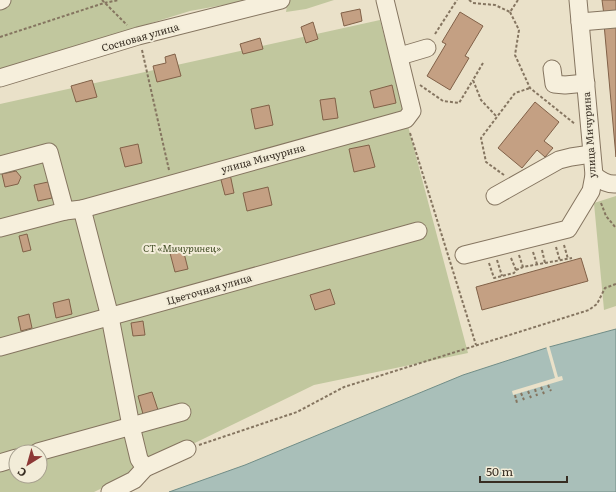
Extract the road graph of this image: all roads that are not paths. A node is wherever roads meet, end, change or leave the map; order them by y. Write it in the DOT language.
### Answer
graph roads {
  1 [pos="281,0"];
  2 [pos="385,0"];
  3 [pos="578,0"];
  4 [pos="616,19"];
  5 [pos="580,22"];
  6 [pos="431,41"];
  7 [pos="400,56"];
  8 [pos="552,69"];
  9 [pos="0,78"];
  10 [pos="586,82"];
  11 [pos="591,154"];
  12 [pos="0,165"];
  13 [pos="603,180"];
  14 [pos="495,196"];
  15 [pos="82,209"];
  16 [pos="65,211"];
  17 [pos="0,228"];
  18 [pos="418,231"];
  19 [pos="464,255"];
  20 [pos="110,317"];
  21 [pos="0,347"];
  22 [pos="182,412"];
  23 [pos="131,426"];
  24 [pos="48,449"];
  25 [pos="187,449"];
  26 [pos="145,468"];
  27 [pos="110,492"];
  1 -- 9 [label="street, Сосновая улица"];
  2 -- 7 [label="street"];
  3 -- 5 [label="street, улица Мичурина"];
  4 -- 5 [label="street"];
  5 -- 10 [label="street, улица Мичурина"];
  6 -- 7 [label="street"];
  7 -- 15 [label="street, улица Мичурина"];
  8 -- 10 [label="street"];
  10 -- 11 [label="street, улица Мичурина"];
  11 -- 13 [label="street, улица Мичурина"];
  11 -- 14 [label="street"];
  12 -- 16 [label="street"];
  13 -- 19 [label="street, улица Мичурина"];
  15 -- 16 [label="street, улица Мичурина"];
  15 -- 20 [label="street"];
  16 -- 17 [label="street, улица Мичурина"];
  18 -- 20 [label="street, Цветочная улица"];
  20 -- 21 [label="street, Цветочная улица"];
  20 -- 23 [label="street"];
  22 -- 23 [label="street"];
  23 -- 24 [label="street"];
  23 -- 26 [label="street"];
  25 -- 26 [label="street"];
  26 -- 27 [label="street"];
}
